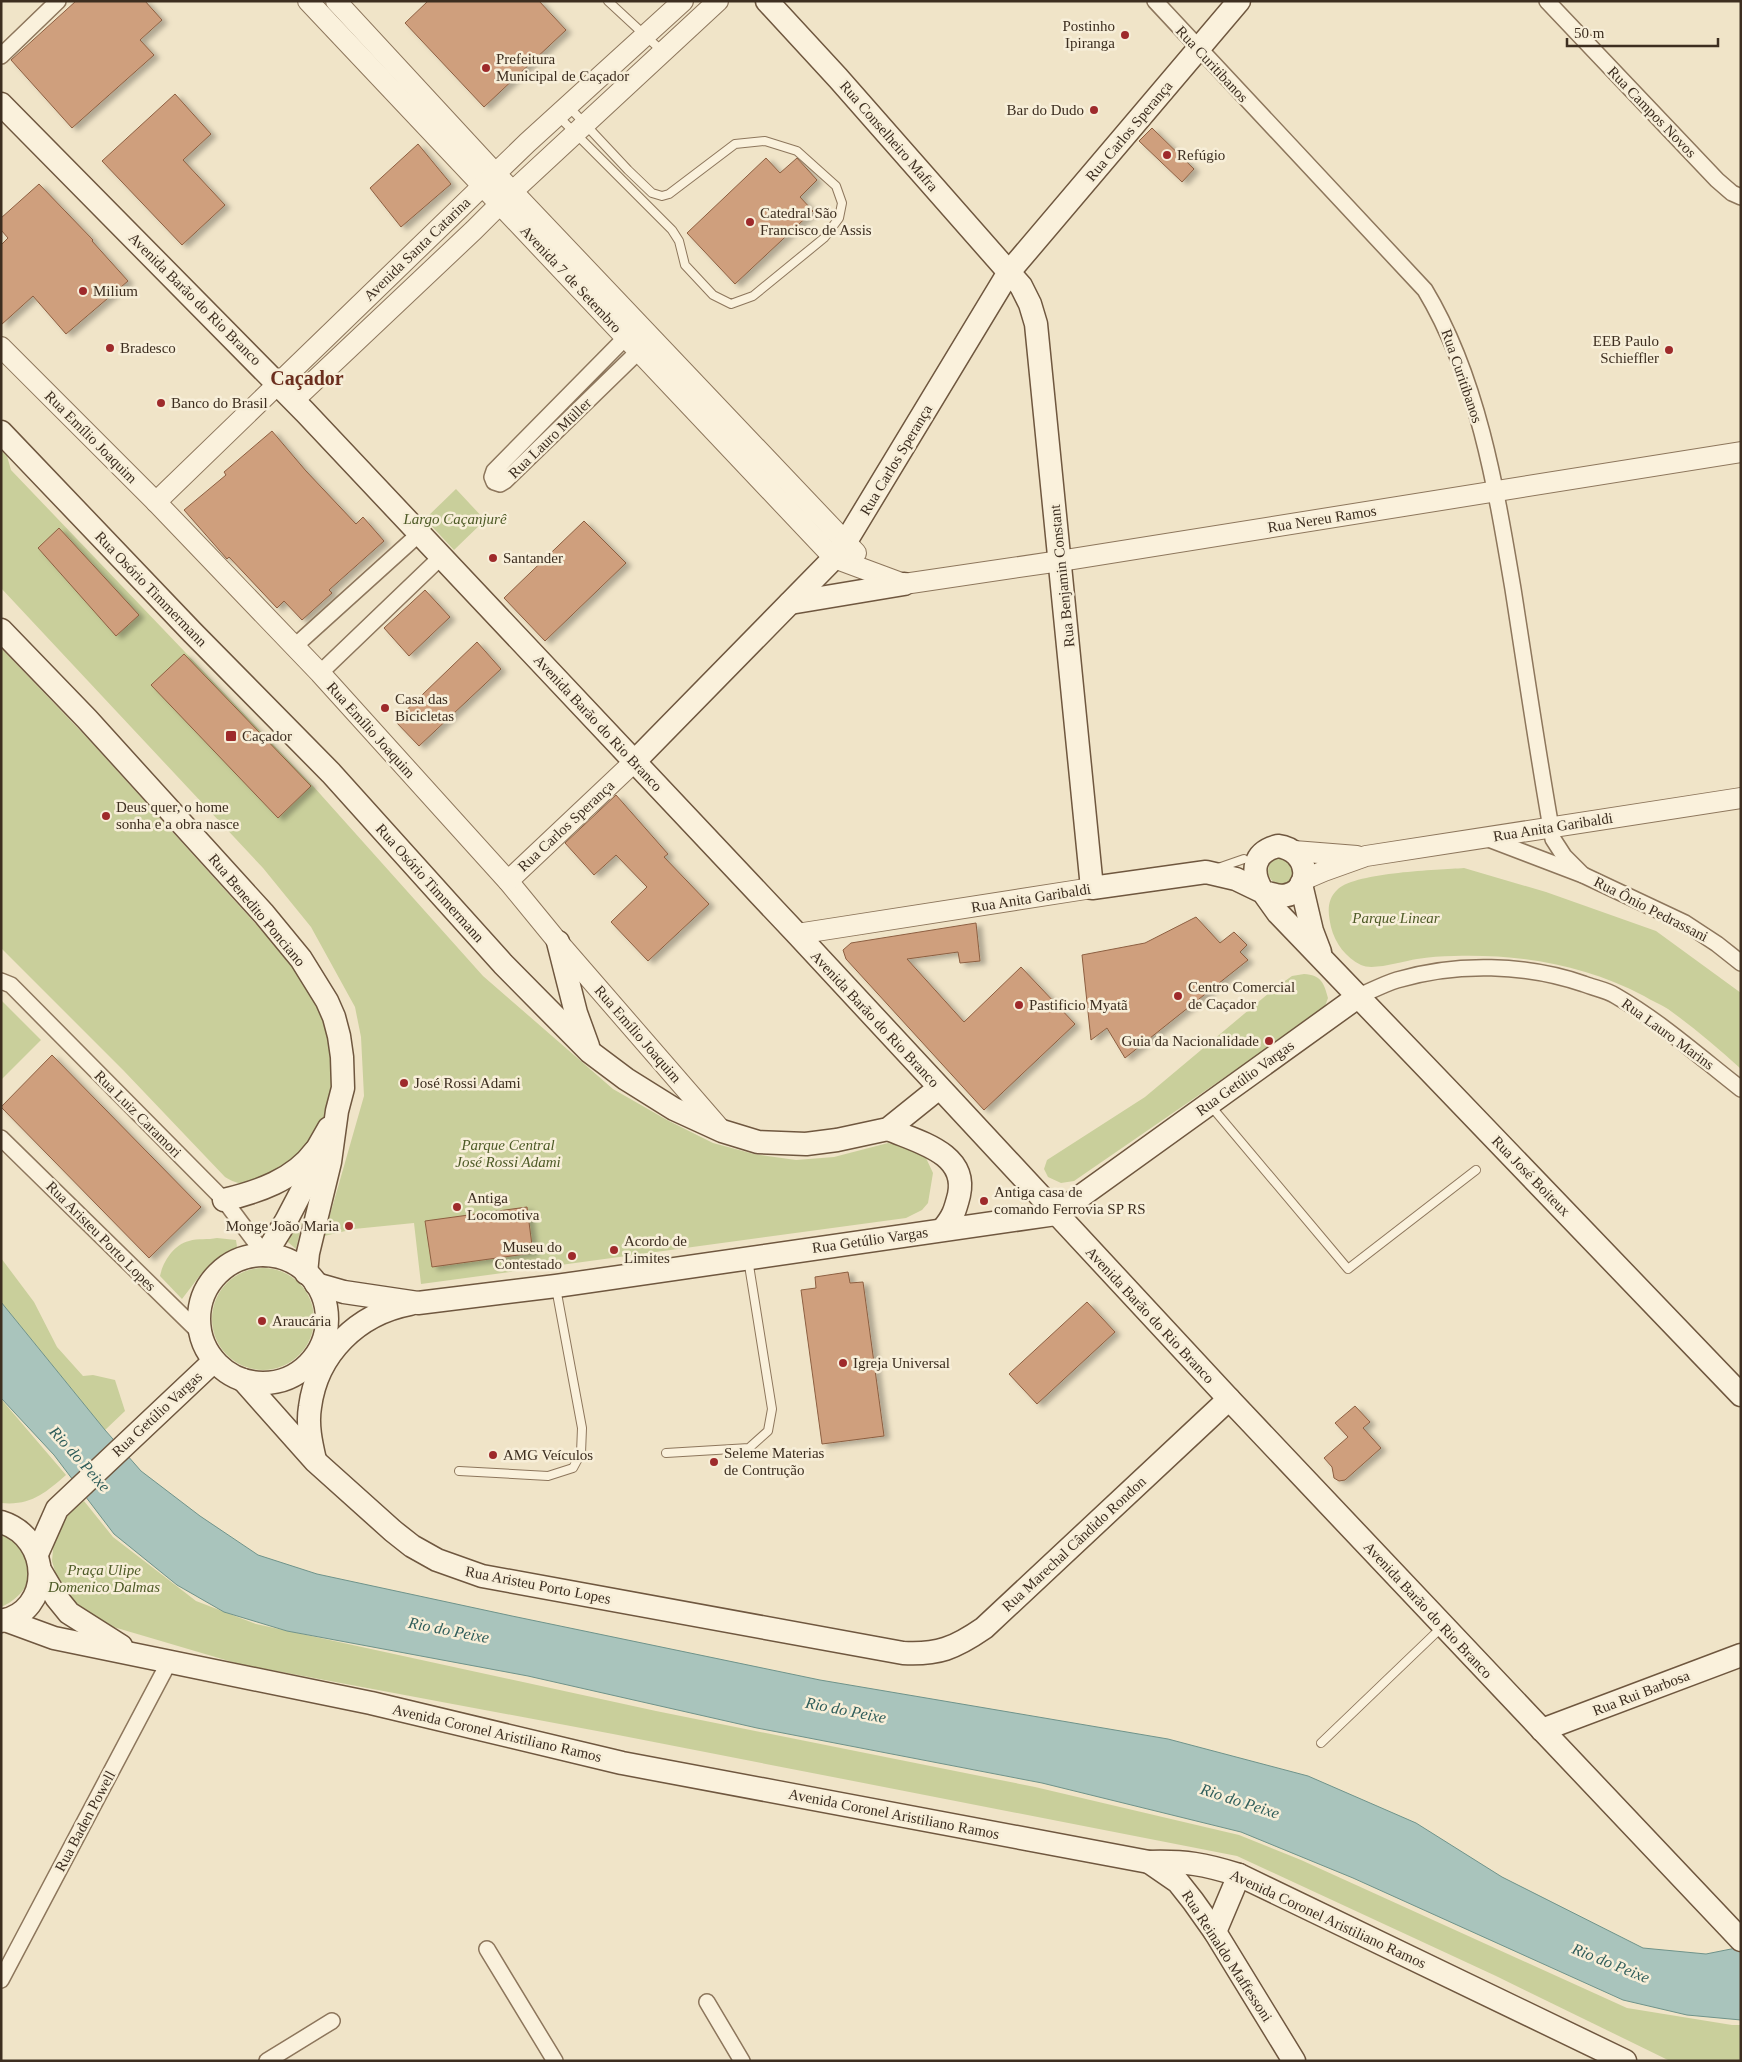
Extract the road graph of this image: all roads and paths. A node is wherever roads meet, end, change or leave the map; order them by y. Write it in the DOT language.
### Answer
graph roads {
  1 [pos="58,1"];
  2 [pos="308,1"];
  3 [pos="608,1"];
  4 [pos="683,1"];
  5 [pos="718,1"];
  6 [pos="767,1"];
  7 [pos="1154,1"];
  8 [pos="1239,1"];
  9 [pos="1546,1"];
  10 [pos="335,10"];
  11 [pos="646,35"];
  12 [pos="1198,49"];
  13 [pos="663,52"];
  14 [pos="1,56"];
  15 [pos="1,104"];
  16 [pos="563,111"];
  17 [pos="580,128"];
  18 [pos="628,170"];
  19 [pos="620,178"];
  20 [pos="489,179"];
  21 [pos="506,197"];
  22 [pos="1741,197"];
  23 [pos="1009,272"];
  24 [pos="374,291"];
  25 [pos="391,308"];
  26 [pos="639,338"];
  27 [pos="1,347"];
  28 [pos="278,383"];
  29 [pos="294,400"];
  30 [pos="1,432"];
  31 [pos="1741,452"];
  32 [pos="1497,491"];
  33 [pos="156,502"];
  34 [pos="419,534"];
  35 [pos="840,551"];
  36 [pos="441,557"];
  37 [pos="1060,561"];
  38 [pos="904,584"];
  39 [pos="790,603"];
  40 [pos="1,630"];
  41 [pos="295,646"];
  42 [pos="320,674"];
  43 [pos="634,762"];
  44 [pos="1741,798"];
  45 [pos="1551,827"];
  46 [pos="1486,838"];
  47 [pos="1294,851"];
  48 [pos="1366,856"];
  49 [pos="1244,859"];
  50 [pos="1206,872"];
  51 [pos="1583,875"];
  52 [pos="508,881"];
  53 [pos="1302,882"];
  54 [pos="1092,888"];
  55 [pos="1263,892"];
  56 [pos="797,934"];
  57 [pos="558,942"];
  58 [pos="1322,958"];
  59 [pos="1741,964"];
  60 [pos="2,981"];
  61 [pos="1359,996"];
  62 [pos="590,1052"];
  63 [pos="938,1088"];
  64 [pos="1741,1089"];
  65 [pos="1209,1104"];
  66 [pos="337,1111"];
  67 [pos="888,1129"];
  68 [pos="722,1131"];
  69 [pos="1,1138"];
  70 [pos="317,1149"];
  71 [pos="1476,1170"];
  72 [pos="224,1200"];
  73 [pos="1056,1214"];
  74 [pos="942,1229"];
  75 [pos="265,1255"];
  76 [pos="748,1258"];
  77 [pos="311,1278"];
  78 [pos="556,1286"];
  79 [pos="418,1303"];
  80 [pos="200,1334"];
  81 [pos="214,1361"];
  82 [pos="243,1380"];
  83 [pos="1741,1395"];
  84 [pos="1229,1399"];
  85 [pos="666,1452"];
  86 [pos="315,1462"];
  87 [pos="459,1471"];
  88 [pos="63,1503"];
  89 [pos="6,1523"];
  90 [pos="39,1562"];
  91 [pos="3,1620"];
  92 [pos="1443,1626"];
  93 [pos="132,1653"];
  94 [pos="903,1654"];
  95 [pos="1741,1655"];
  96 [pos="169,1662"];
  97 [pos="1542,1730"];
  98 [pos="1321,1743"];
  99 [pos="1149,1862"];
  100 [pos="1239,1875"];
  101 [pos="1214,1932"];
  102 [pos="1741,1940"];
  103 [pos="487,1949"];
  104 [pos="1,1980"];
  105 [pos="707,2002"];
  106 [pos="332,2021"];
  107 [pos="267,2061"];
  108 [pos="556,2061"];
  109 [pos="742,2061"];
  110 [pos="1294,2061"];
  111 [pos="1625,2061"];
  1 -- 14 [label="street"];
  2 -- 10 [label="street, Avenida 7 de Setembro"];
  3 -- 11 [label="lane"];
  4 -- 11 [label="street, Avenida Santa Catarina"];
  5 -- 13 [label="street, Avenida Santa Catarina"];
  6 -- 23 [label="main road, Rua Conselheiro Mafra"];
  7 -- 12 [label="street, Rua Curitibanos"];
  8 -- 12 [label="main road, Rua Carlos Sperança"];
  9 -- 22 [label="street, Rua Campos Novos"];
  10 -- 20 [label="street, Avenida 7 de Setembro"];
  11 -- 13 [label="lane"];
  11 -- 16 [label="street, Avenida Santa Catarina"];
  12 -- 23 [label="main road, Rua Carlos Sperança"];
  12 -- 32 [label="street, Rua Curitibanos"];
  13 -- 17 [label="street, Avenida Santa Catarina"];
  15 -- 28 [label="main road, Avenida Barão do Rio Branco"];
  16 -- 17 [label="lane"];
  16 -- 17 [label="lane"];
  16 -- 20 [label="street, Avenida Santa Catarina"];
  17 -- 18 [label="lane"];
  17 -- 19 [label="lane"];
  17 -- 21 [label="street, Avenida Santa Catarina"];
  18 -- 19 [label="lane"];
  18 -- 19 [label="lane"];
  20 -- 21 [label="street, Avenida 7 de Setembro"];
  20 -- 24 [label="street, Avenida Santa Catarina"];
  21 -- 25 [label="street, Avenida Santa Catarina"];
  21 -- 26 [label="street, Avenida 7 de Setembro"];
  23 -- 35 [label="main road, Rua Carlos Sperança"];
  23 -- 37 [label="main road, Rua Benjamin Constant"];
  24 -- 25 [label="street"];
  24 -- 28 [label="street, Avenida Santa Catarina"];
  25 -- 29 [label="street, Avenida Santa Catarina"];
  26 -- 26 [label="street, Rua Lauro Müller"];
  26 -- 35 [label="street, Avenida 7 de Setembro"];
  27 -- 33 [label="street, Rua Emílio Joaquim"];
  28 -- 29 [label="main road, Avenida Barão do Rio Branco"];
  28 -- 33 [label="street, Avenida Santa Catarina"];
  29 -- 34 [label="main road, Avenida Barão do Rio Branco"];
  30 -- 62 [label="main road, Rua Osório Timmermann"];
  31 -- 32 [label="street, Rua Nereu Ramos"];
  32 -- 37 [label="street, Rua Nereu Ramos"];
  32 -- 45 [label="street, Rua Curitibanos"];
  33 -- 41 [label="street, Rua Emílio Joaquim"];
  34 -- 36 [label="main road, Avenida Barão do Rio Branco"];
  34 -- 41 [label="street"];
  35 -- 38 [label="street, Rua Nereu Ramos"];
  35 -- 39 [label="main road, Rua Carlos Sperança"];
  36 -- 42 [label="street"];
  36 -- 43 [label="main road, Avenida Barão do Rio Branco"];
  37 -- 38 [label="street, Rua Nereu Ramos"];
  37 -- 54 [label="main road, Rua Benjamin Constant"];
  38 -- 39 [label="main road"];
  39 -- 43 [label="main road, Rua Carlos Sperança"];
  40 -- 66 [label="main road, Rua Benedito Ponciano"];
  41 -- 42 [label="street, Rua Emílio Joaquim"];
  42 -- 52 [label="street, Rua Emílio Joaquim"];
  43 -- 52 [label="street, Rua Carlos Sperança"];
  43 -- 56 [label="main road, Avenida Barão do Rio Branco"];
  44 -- 45 [label="street, Rua Anita Garibaldi"];
  45 -- 46 [label="street, Rua Anita Garibaldi"];
  45 -- 51 [label="street, Rua Ônio Pedrassani"];
  46 -- 48 [label="street, Rua Anita Garibaldi"];
  46 -- 51 [label="street, Rua Ônio Pedrassani"];
  47 -- 48 [label="street, Rua Anita Garibaldi"];
  47 -- 53 [label="main road"];
  47 -- 55 [label="main road"];
  48 -- 53 [label="street, Rua Anita Garibaldi"];
  49 -- 50 [label="lane"];
  50 -- 54 [label="main road, Rua Anita Garibaldi"];
  50 -- 55 [label="main road, Rua Anita Garibaldi"];
  51 -- 59 [label="street, Rua Ônio Pedrassani"];
  52 -- 57 [label="street, Rua Emílio Joaquim"];
  53 -- 55 [label="main road"];
  53 -- 58 [label="main road, Rua José Boiteux"];
  54 -- 56 [label="street, Rua Anita Garibaldi"];
  55 -- 58 [label="main road, Rua José Boiteux"];
  56 -- 63 [label="main road, Avenida Barão do Rio Branco"];
  57 -- 62 [label="main road"];
  57 -- 68 [label="street, Rua Emílio Joaquim"];
  58 -- 61 [label="main road, Rua José Boiteux"];
  60 -- 72 [label="street, Rua Luiz Caramori"];
  61 -- 64 [label="street, Rua Lauro Marins"];
  61 -- 65 [label="main road, Rua Getúlio Vargas"];
  61 -- 83 [label="main road, Rua José Boiteux"];
  62 -- 68 [label="main road, Rua Osório Timmermann"];
  63 -- 67 [label="main road, Rua Osório Timmermann"];
  63 -- 73 [label="main road, Avenida Barão do Rio Branco"];
  65 -- 71 [label="lane"];
  65 -- 73 [label="main road, Rua Getúlio Vargas"];
  66 -- 70 [label="main road, Rua Benedito Ponciano"];
  66 -- 77 [label="main road, Rua Benedito Ponciano"];
  67 -- 68 [label="main road, Rua Osório Timmermann"];
  67 -- 74 [label="main road"];
  69 -- 80 [label="street, Rua Aristeu Porto Lopes"];
  70 -- 72 [label="main road"];
  70 -- 75 [label="main road, Rua Benedito Ponciano"];
  72 -- 75 [label="street, Rua Luiz Caramori"];
  73 -- 74 [label="main road, Rua Getúlio Vargas"];
  73 -- 84 [label="main road, Avenida Barão do Rio Branco"];
  74 -- 76 [label="main road, Rua Getúlio Vargas"];
  75 -- 77 [label="main road"];
  75 -- 80 [label="main road"];
  76 -- 78 [label="main road, Rua Getúlio Vargas"];
  76 -- 85 [label="lane"];
  77 -- 79 [label="main road, Rua Getúlio Vargas"];
  77 -- 82 [label="main road"];
  78 -- 79 [label="main road, Rua Getúlio Vargas"];
  78 -- 87 [label="lane"];
  79 -- 86 [label="main road"];
  80 -- 81 [label="main road"];
  81 -- 82 [label="main road"];
  81 -- 88 [label="main road, Rua Getúlio Vargas"];
  82 -- 86 [label="main road, Rua Aristeu Porto Lopes"];
  84 -- 92 [label="main road, Avenida Barão do Rio Branco"];
  84 -- 94 [label="main road, Rua Marechal Cândido Rondon"];
  86 -- 94 [label="main road, Rua Aristeu Porto Lopes"];
  88 -- 89 [label="main road, Rua Getúlio Vargas"];
  88 -- 90 [label="main road, Rua Getúlio Vargas"];
  89 -- 90 [label="main road, Avenida Coronel Aristiliano Ramos"];
  90 -- 91 [label="main road, Rua Getúlio Vargas"];
  90 -- 93 [label="main road, Avenida Coronel Aristiliano Ramos"];
  91 -- 93 [label="main road, Avenida Coronel Aristiliano Ramos"];
  92 -- 97 [label="main road, Avenida Barão do Rio Branco"];
  92 -- 98 [label="lane"];
  93 -- 96 [label="main road, Avenida Coronel Aristiliano Ramos"];
  95 -- 97 [label="main road, Rua Rui Barbosa"];
  96 -- 99 [label="main road, Avenida Coronel Aristiliano Ramos"];
  96 -- 104 [label="street, Rua Baden Powell"];
  97 -- 102 [label="main road, Avenida Barão do Rio Branco"];
  99 -- 100 [label="main road, Avenida Coronel Aristiliano Ramos"];
  99 -- 101 [label="main road, Rua Reinaldo Maffessoni"];
  100 -- 101 [label="main road"];
  100 -- 111 [label="main road, Avenida Coronel Aristiliano Ramos"];
  101 -- 110 [label="main road, Rua Reinaldo Maffessoni"];
  103 -- 108 [label="street"];
  105 -- 109 [label="street"];
  106 -- 107 [label="street"];
}
